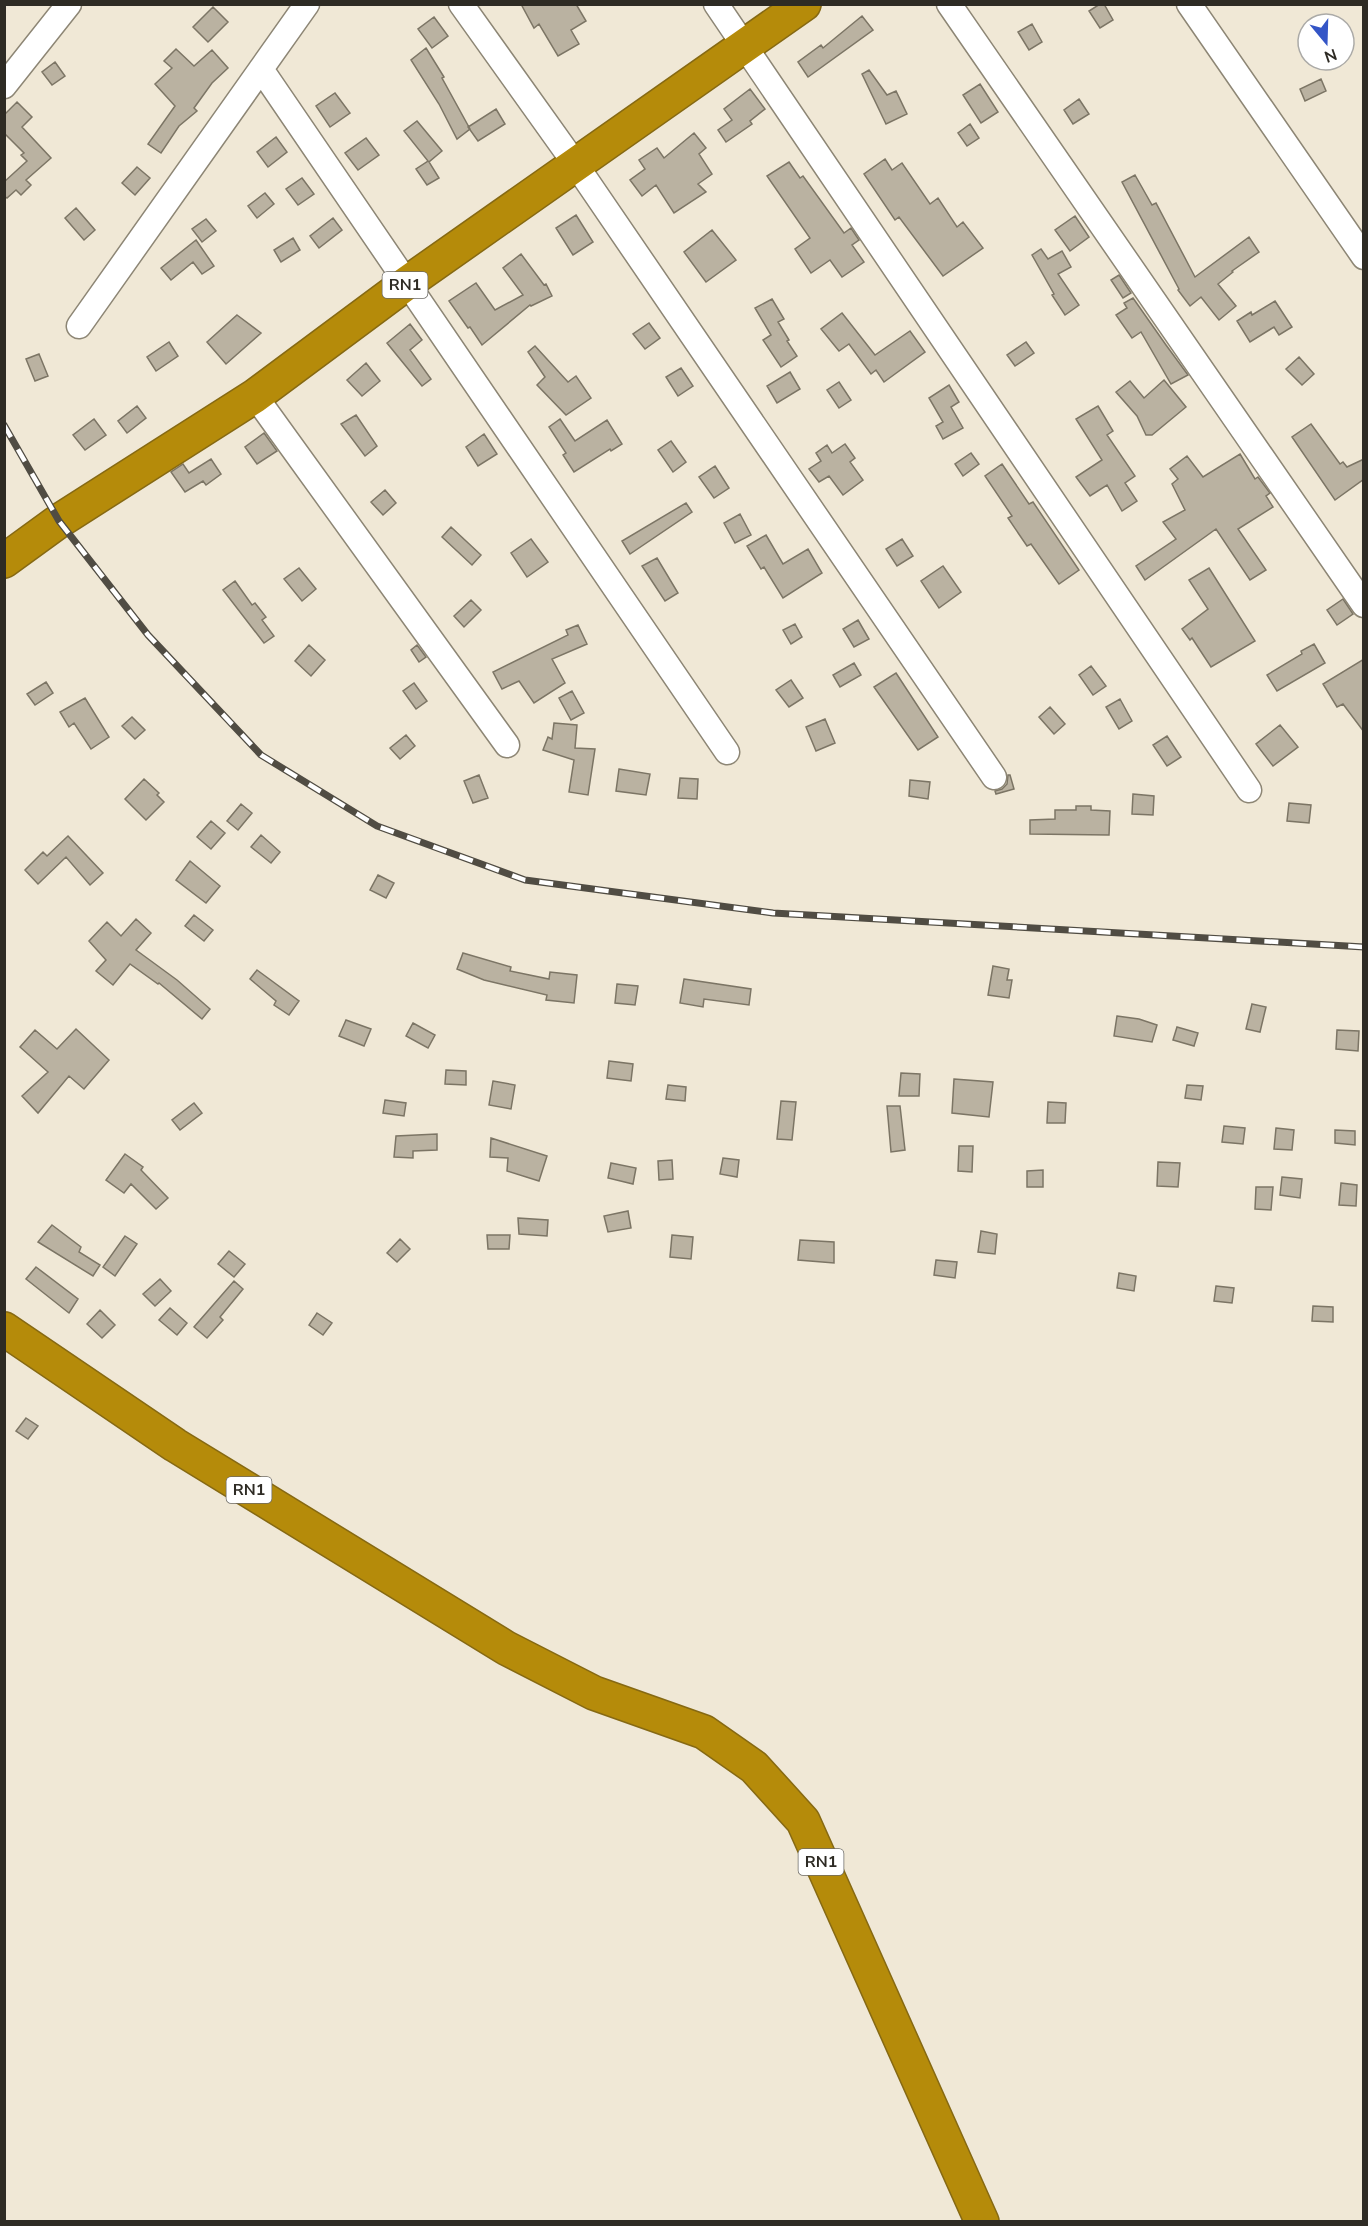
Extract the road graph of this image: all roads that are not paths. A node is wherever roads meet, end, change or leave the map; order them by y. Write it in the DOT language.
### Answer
graph roads {
  1 [pos="69,4"];
  2 [pos="307,4"];
  3 [pos="461,4"];
  4 [pos="716,4"];
  5 [pos="804,4"];
  6 [pos="949,4"];
  7 [pos="1189,4"];
  8 [pos="746,45"];
  9 [pos="261,69"];
  10 [pos="4,86"];
  11 [pos="576,165"];
  12 [pos="1364,257"];
  13 [pos="407,284"];
  14 [pos="80,326"];
  15 [pos="255,396"];
  16 [pos="4,561"];
  17 [pos="1364,605"];
  18 [pos="507,745"];
  19 [pos="727,752"];
  20 [pos="994,777"];
  21 [pos="1250,790"];
  22 [pos="4,1329"];
  23 [pos="982,2222"];
  1 -- 10 [label="street"];
  2 -- 9 [label="street"];
  3 -- 11 [label="street"];
  4 -- 8 [label="street"];
  5 -- 8 [label="highway, RN1"];
  6 -- 17 [label="street"];
  7 -- 12 [label="street"];
  8 -- 11 [label="highway, RN1"];
  8 -- 21 [label="street"];
  9 -- 13 [label="street"];
  9 -- 14 [label="street"];
  11 -- 13 [label="highway, RN1"];
  11 -- 20 [label="street"];
  13 -- 15 [label="highway, RN1"];
  13 -- 19 [label="street"];
  15 -- 16 [label="highway, RN1"];
  15 -- 18 [label="street"];
  22 -- 23 [label="highway, RN1"];
}
